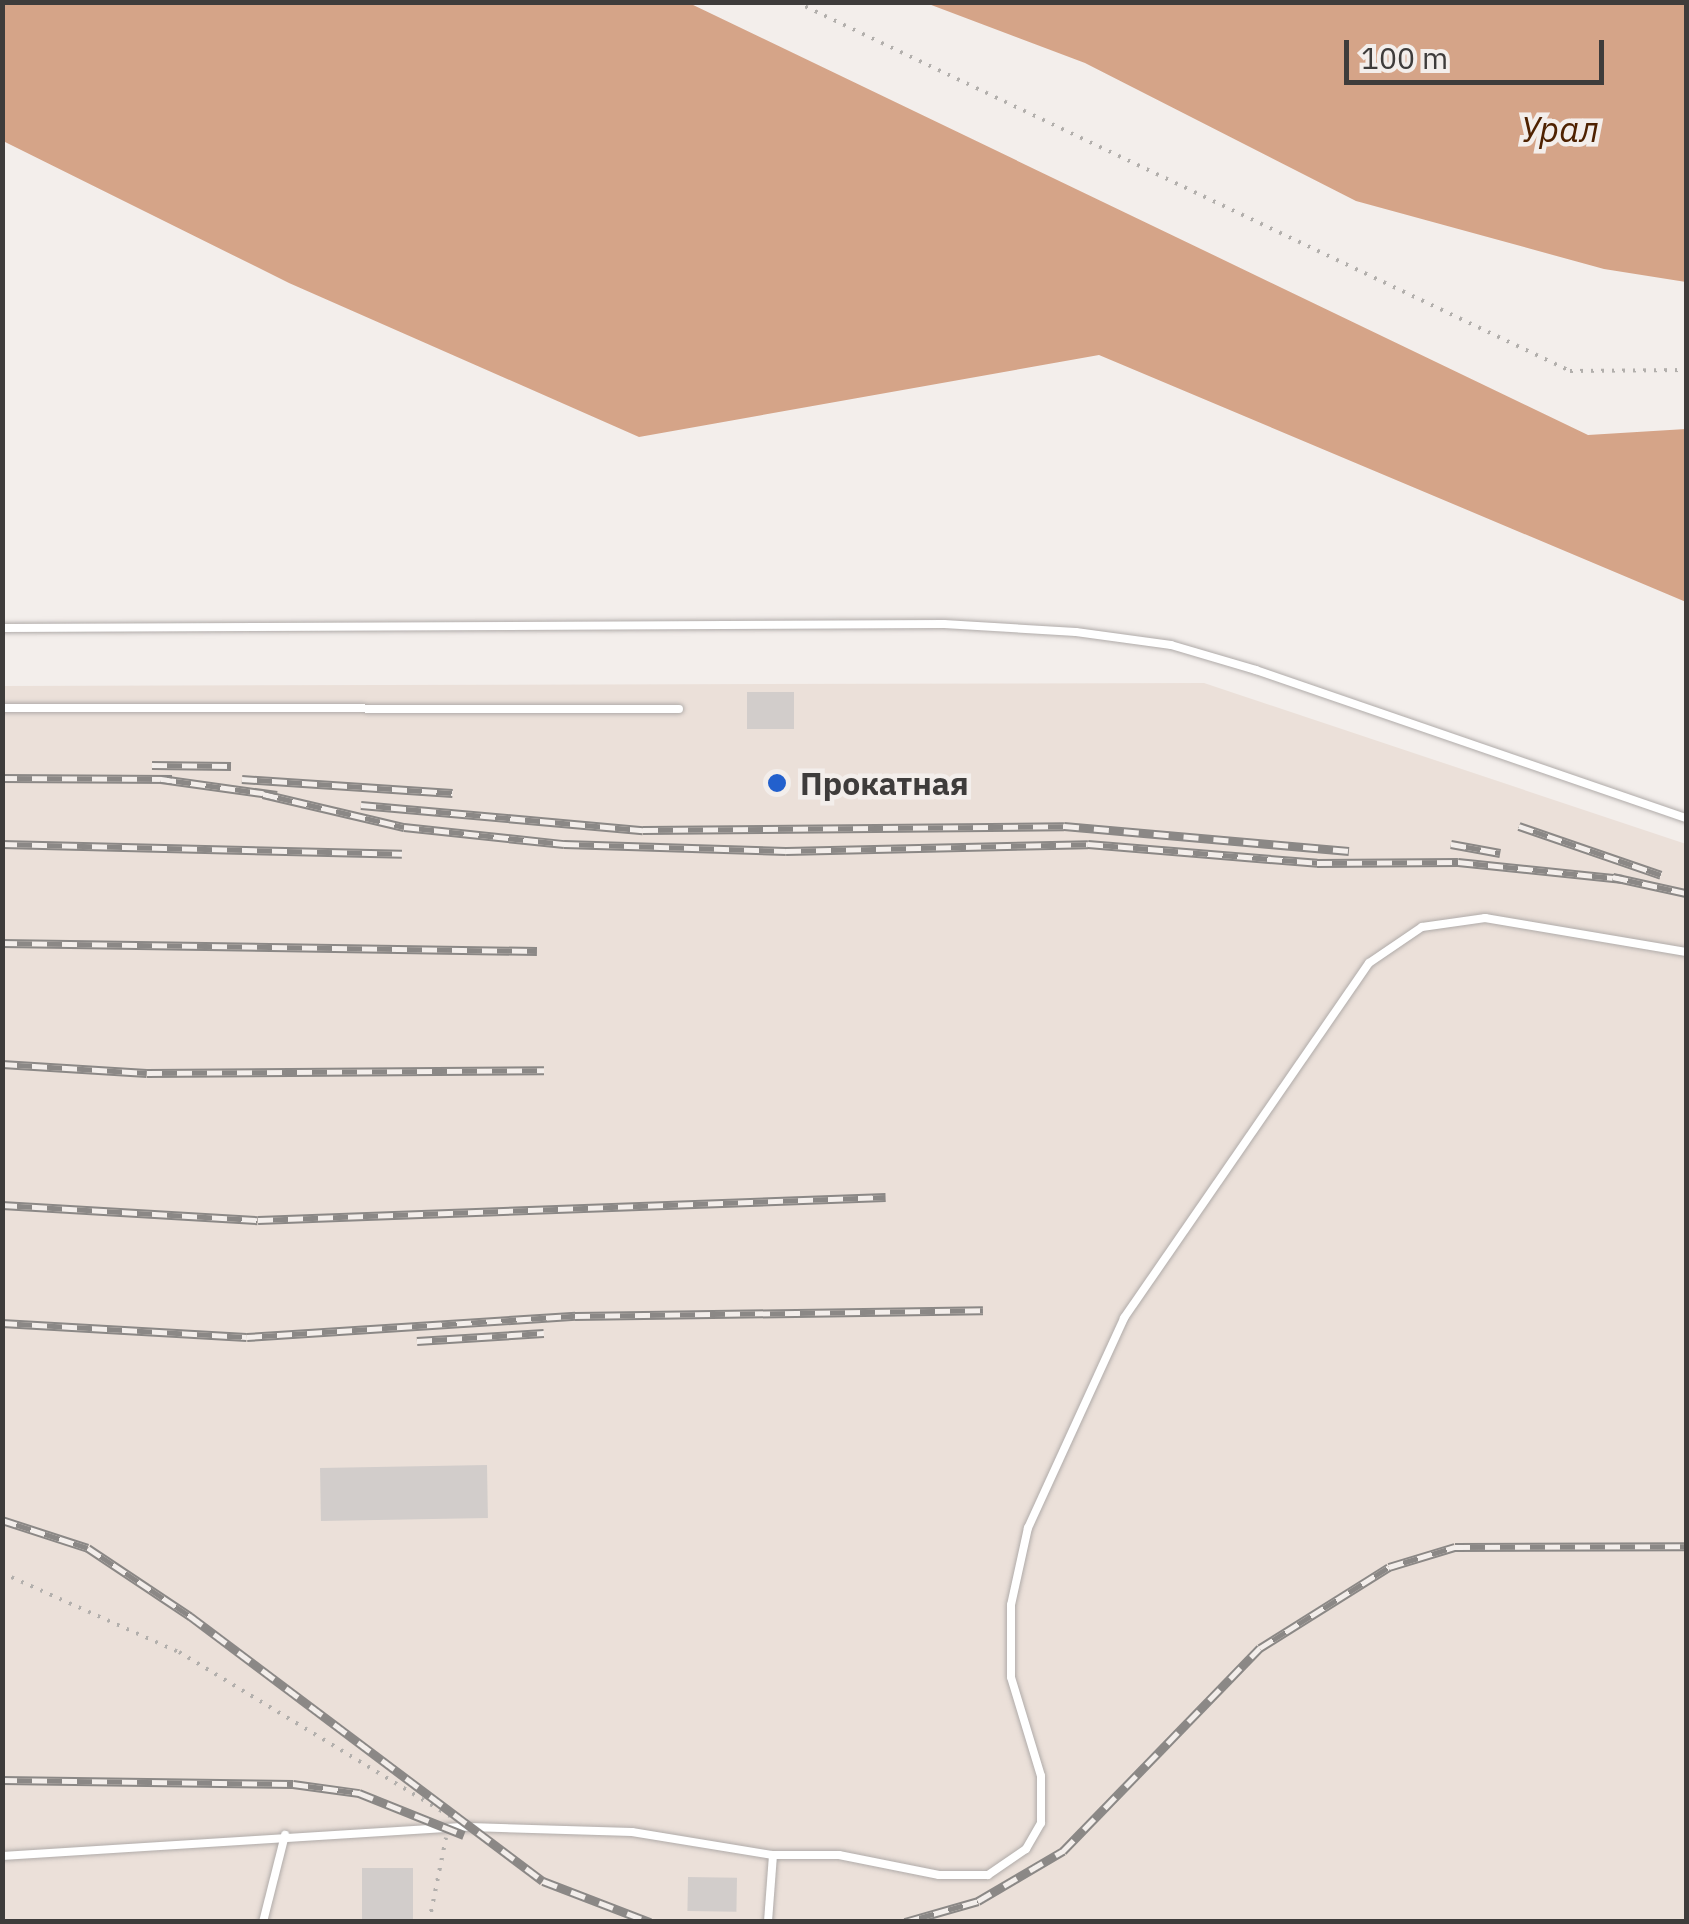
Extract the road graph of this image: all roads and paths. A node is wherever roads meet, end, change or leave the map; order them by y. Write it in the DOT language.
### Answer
graph roads {
  1 [pos="796,2"];
  2 [pos="1686,370"];
  3 [pos="2,628"];
  4 [pos="2,708"];
  5 [pos="679,709"];
  6 [pos="1686,818"];
  7 [pos="1686,952"];
  8 [pos="2,1572"];
  9 [pos="450,1816"];
  10 [pos="469,1827"];
  11 [pos="285,1835"];
  12 [pos="2,1856"];
  13 [pos="772,1856"];
  14 [pos="263,1922"];
  15 [pos="429,1922"];
  16 [pos="768,1922"];
  1 -- 2 [label="path"];
  3 -- 6 [label="lane"];
  4 -- 5 [label="lane"];
  7 -- 13 [label="lane"];
  8 -- 9 [label="path"];
  9 -- 10 [label="path"];
  9 -- 15 [label="path"];
  10 -- 11 [label="lane"];
  10 -- 13 [label="lane"];
  11 -- 12 [label="lane"];
  11 -- 14 [label="lane"];
  13 -- 16 [label="lane"];
}
